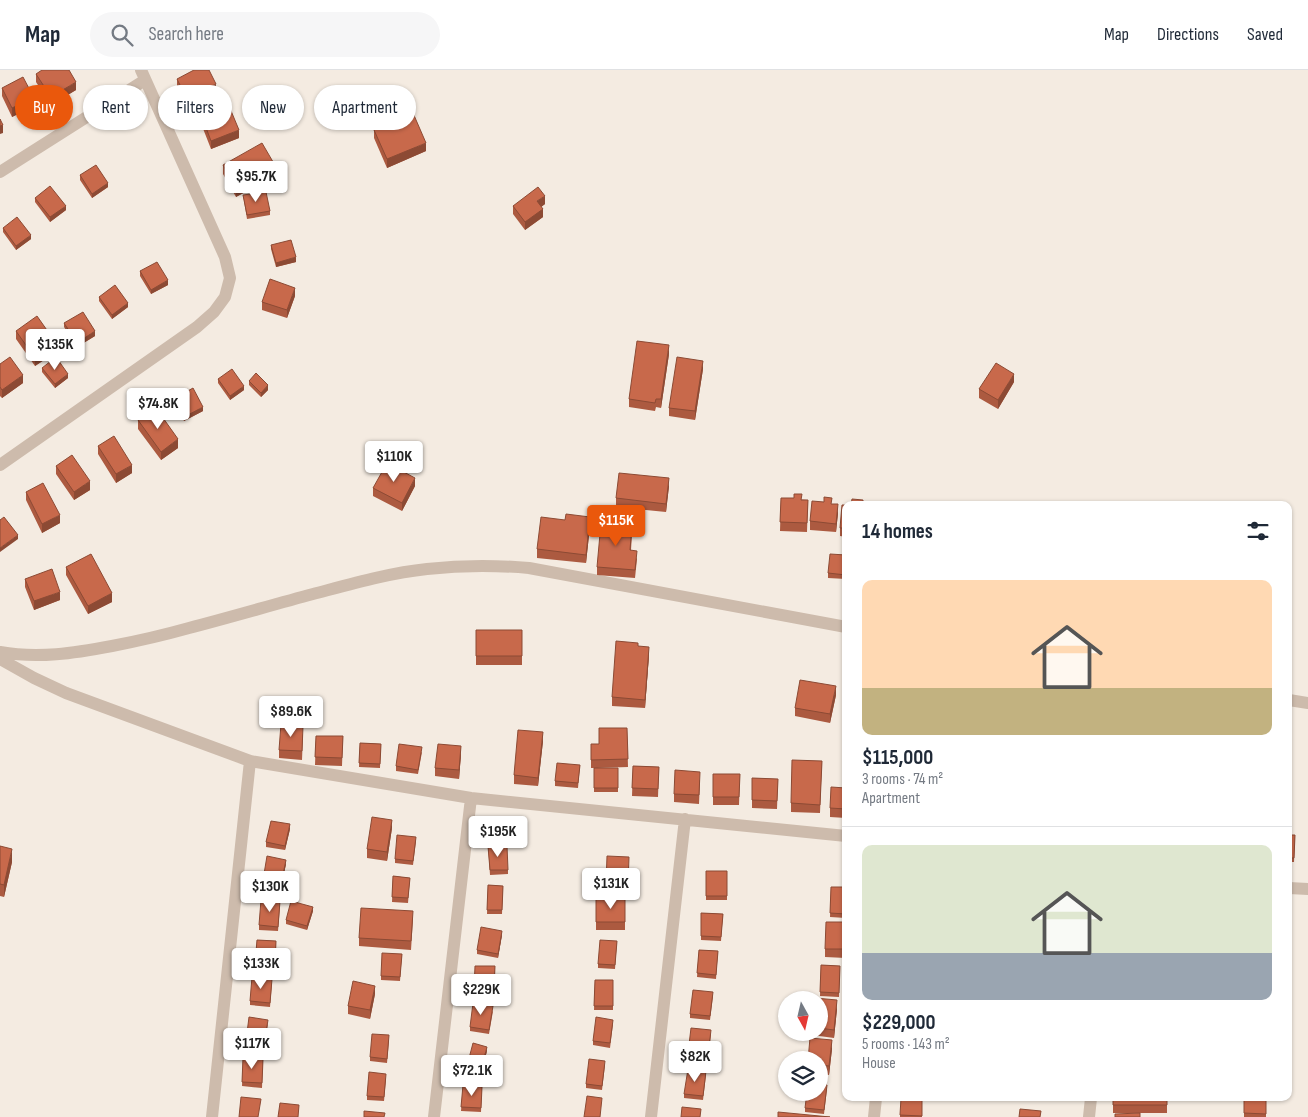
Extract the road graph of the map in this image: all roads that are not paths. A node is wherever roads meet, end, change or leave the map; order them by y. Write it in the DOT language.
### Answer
graph roads {
  1 [pos="143,75"];
  2 [pos="0,172"];
  3 [pos="0,465"];
  4 [pos="842,626"];
  5 [pos="0,652"];
  6 [pos="0,659"];
  7 [pos="1292,700"];
  8 [pos="1308,703"];
  9 [pos="250,761"];
  10 [pos="471,798"];
  11 [pos="685,819"];
  12 [pos="842,836"];
  13 [pos="1292,888"];
  14 [pos="1308,889"];
  15 [pos="876,1101"];
  16 [pos="1091,1101"];
  17 [pos="212,1117"];
  18 [pos="434,1117"];
  19 [pos="650,1117"];
  20 [pos="874,1117"];
  21 [pos="1089,1117"];
  1 -- 2 [label="street"];
  1 -- 3 [label="street"];
  4 -- 5 [label="street"];
  6 -- 9 [label="street"];
  7 -- 8 [label="street"];
  9 -- 10 [label="street"];
  9 -- 17 [label="street"];
  10 -- 11 [label="street"];
  10 -- 18 [label="street"];
  11 -- 12 [label="street"];
  11 -- 19 [label="street"];
  13 -- 14 [label="street"];
  15 -- 20 [label="street"];
  16 -- 21 [label="street"];
}
